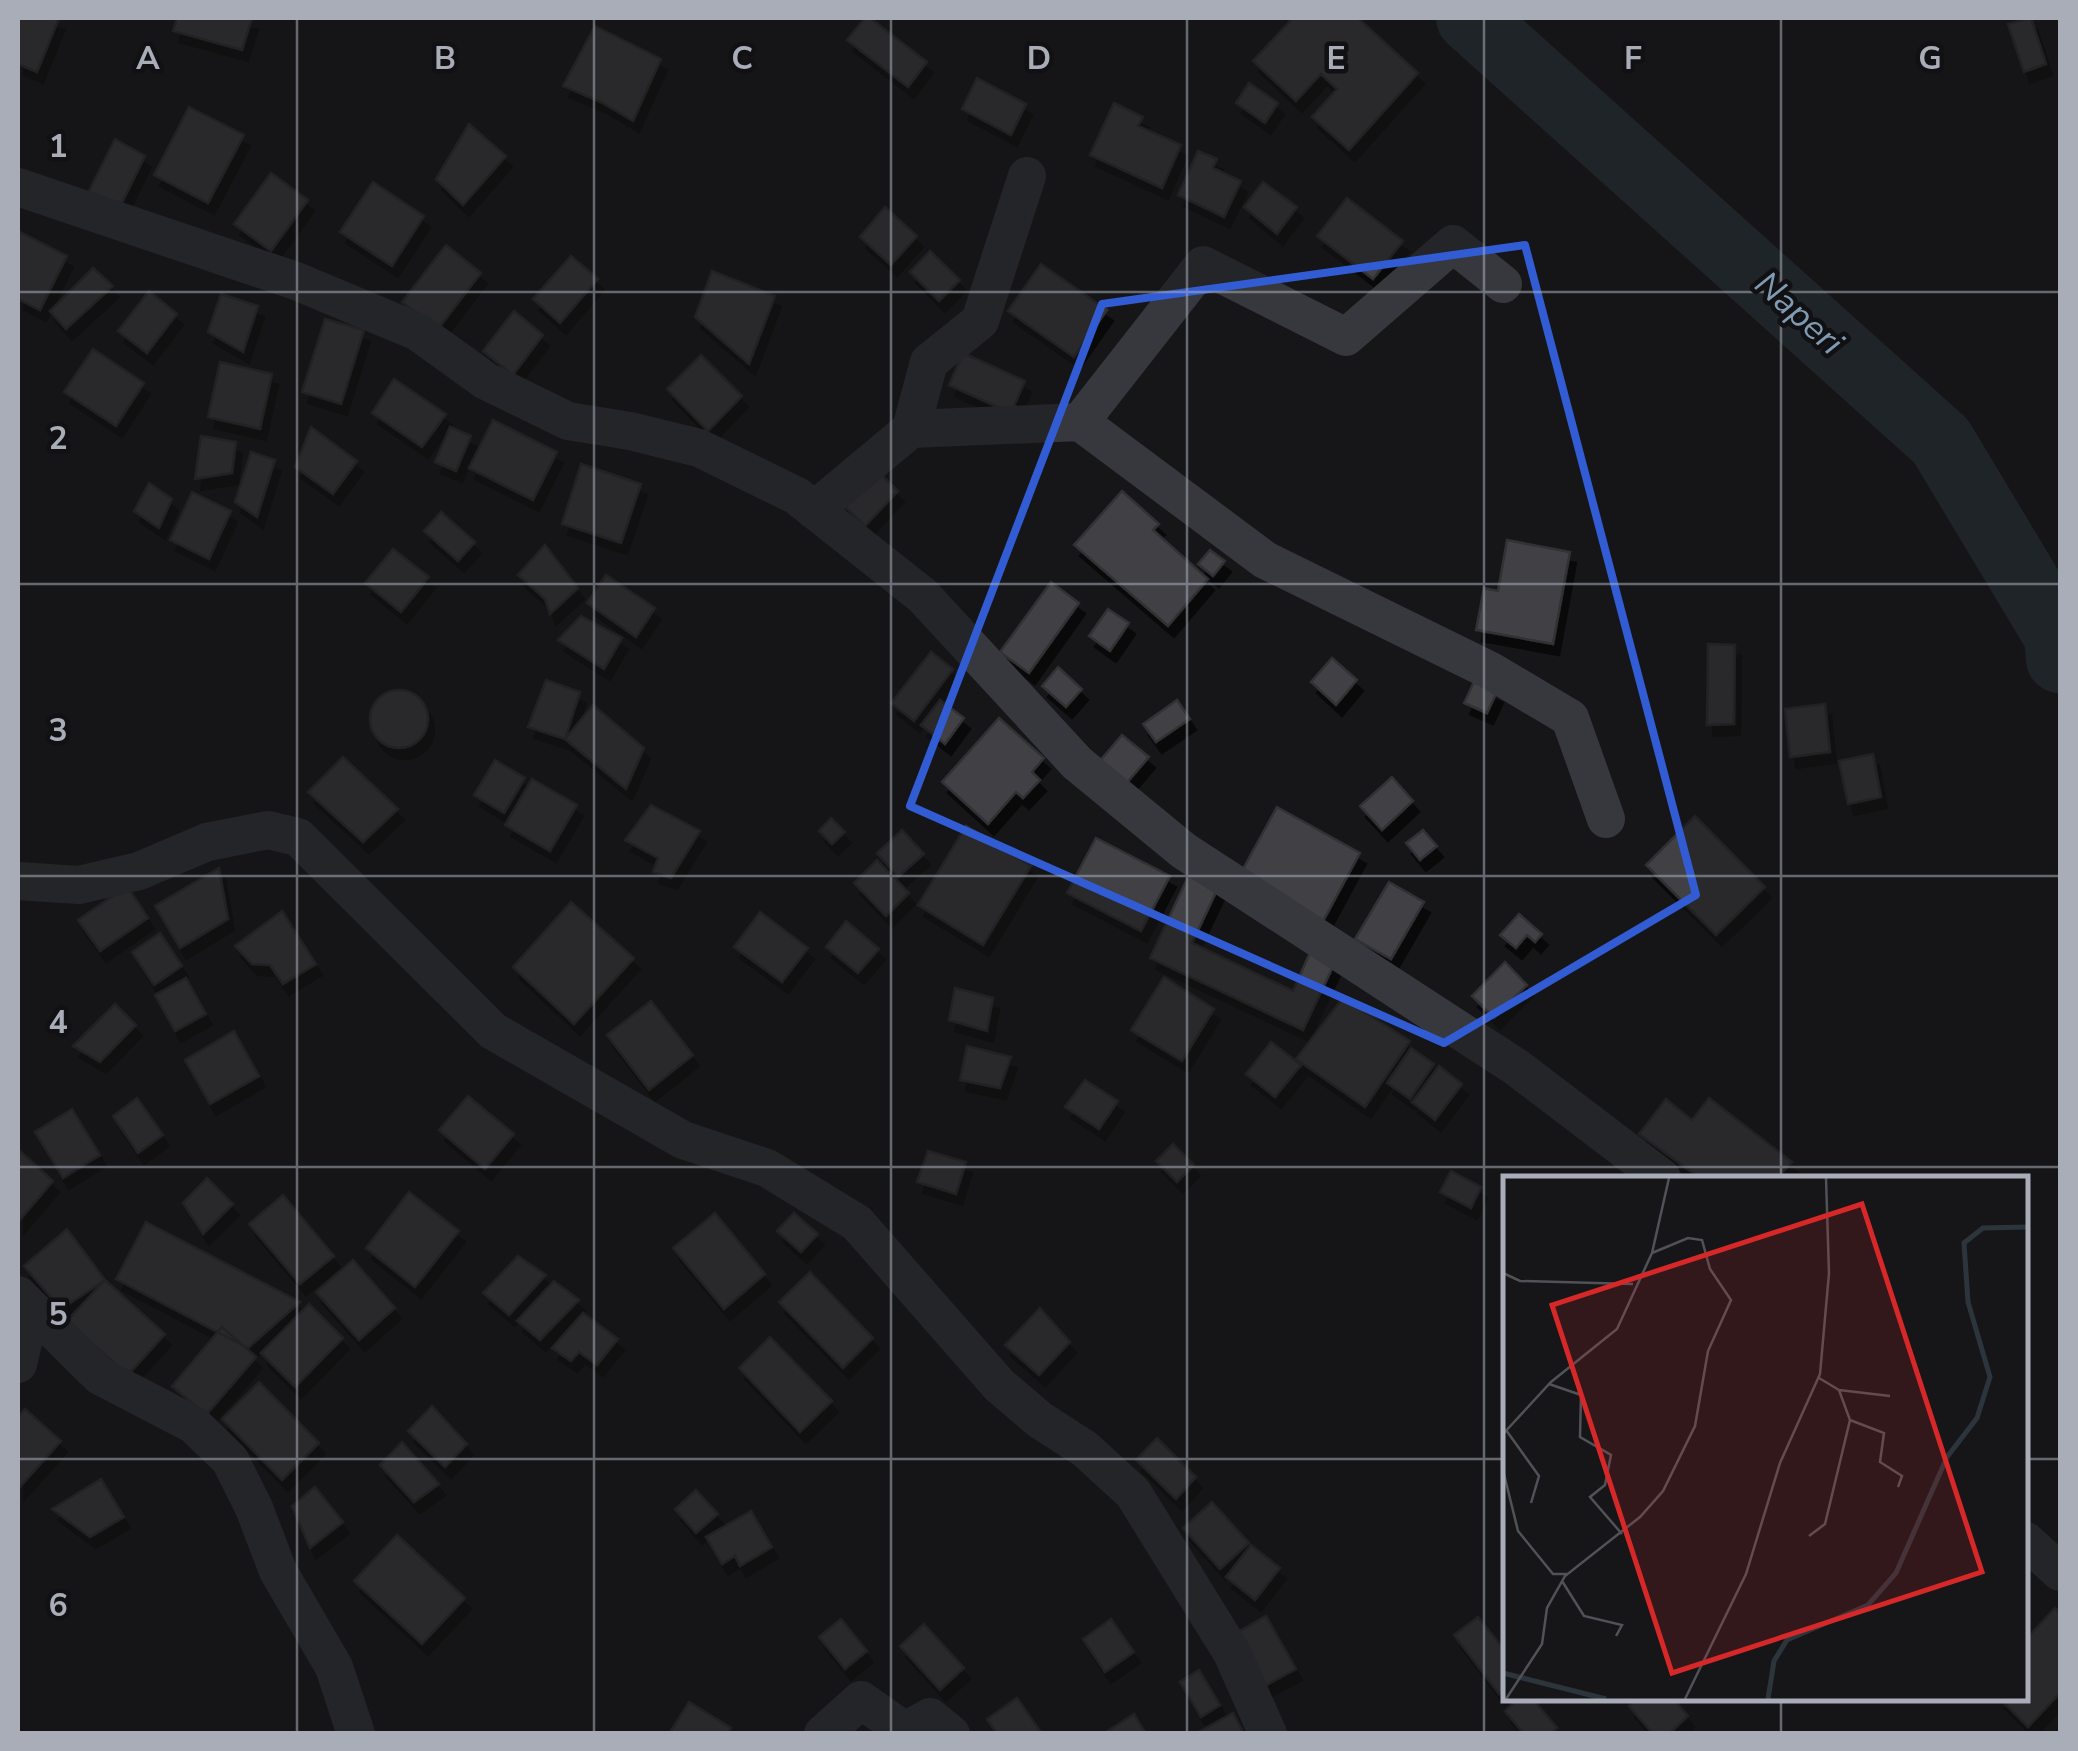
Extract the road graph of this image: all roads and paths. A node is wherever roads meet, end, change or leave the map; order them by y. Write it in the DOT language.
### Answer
graph roads {
  1 [pos="1027,176"];
  2 [pos="18,187"];
  3 [pos="1503,284"];
  4 [pos="1080,422"];
  5 [pos="911,429"];
  6 [pos="814,510"];
  7 [pos="1606,820"];
  8 [pos="18,881"];
  9 [pos="1659,1176"];
  10 [pos="21,1298"];
  11 [pos="18,1364"];
  12 [pos="2028,1544"];
  13 [pos="2060,1572"];
  14 [pos="356,1734"];
  15 [pos="823,1734"];
  16 [pos="951,1734"];
  17 [pos="1268,1734"];
  1 -- 5 [label="street"];
  2 -- 6 [label="street"];
  3 -- 4 [label="street"];
  4 -- 5 [label="street"];
  4 -- 7 [label="street"];
  5 -- 6 [label="street"];
  6 -- 9 [label="street"];
  8 -- 17 [label="street"];
  10 -- 11 [label="street"];
  10 -- 14 [label="street"];
  12 -- 13 [label="street"];
  15 -- 16 [label="street"];
}
